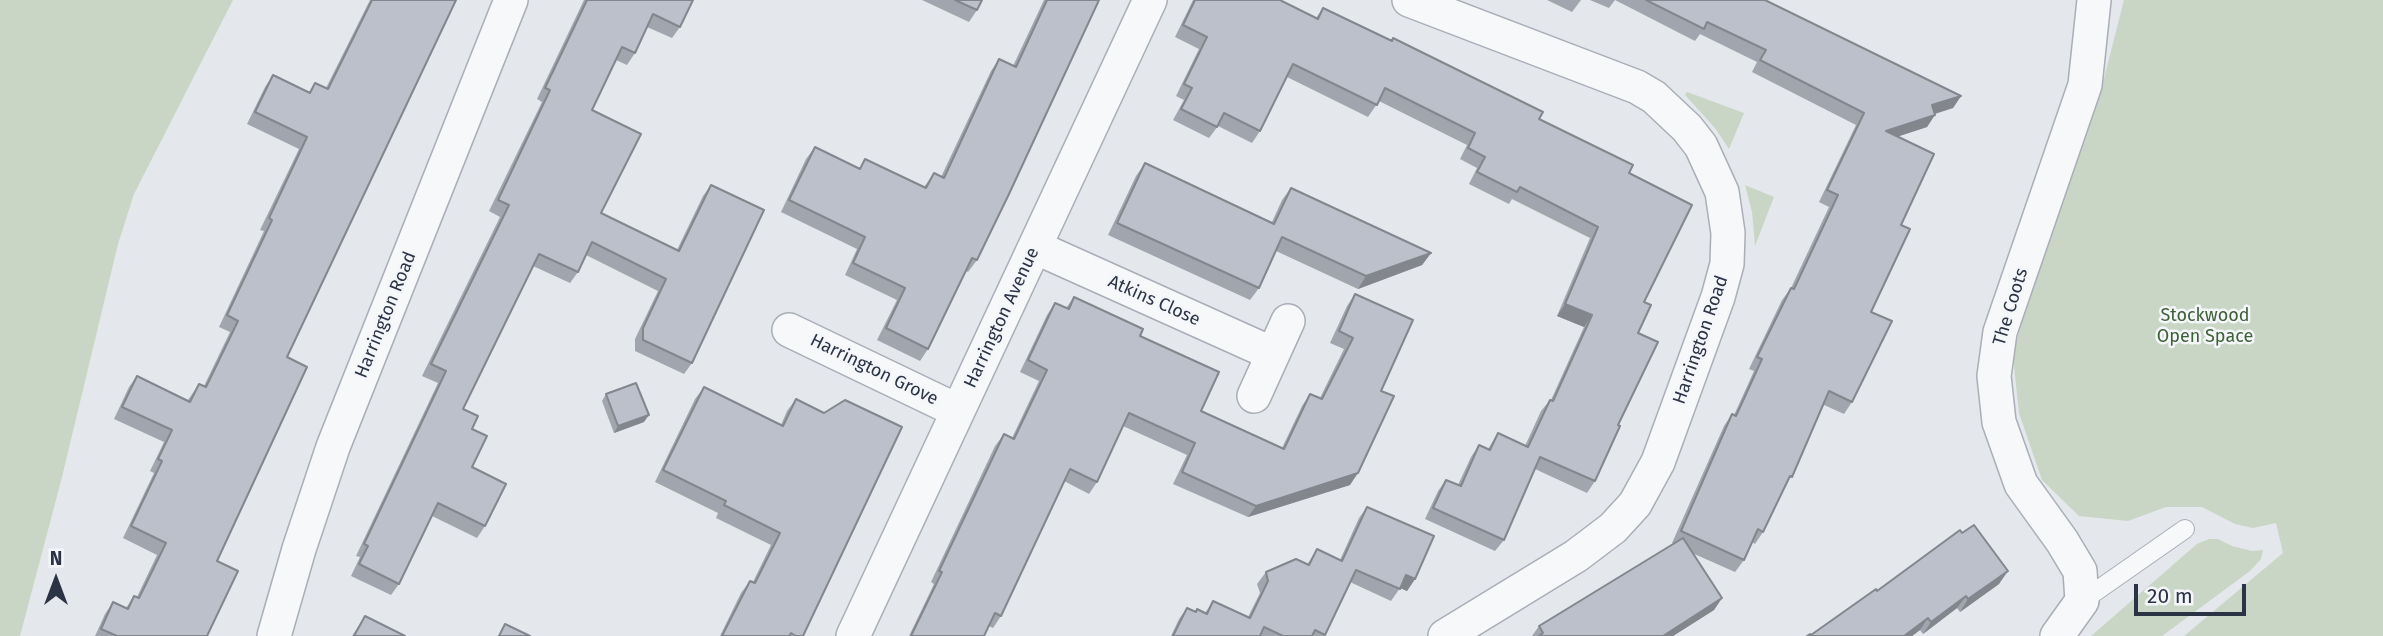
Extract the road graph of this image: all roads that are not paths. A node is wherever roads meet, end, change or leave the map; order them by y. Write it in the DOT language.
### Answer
graph roads {
  1 [pos="512,0"];
  2 [pos="1150,0"];
  3 [pos="1409,0"];
  4 [pos="2094,0"];
  5 [pos="1035,247"];
  6 [pos="1288,321"];
  7 [pos="789,330"];
  8 [pos="1273,354"];
  9 [pos="1254,396"];
  10 [pos="958,411"];
  11 [pos="2185,529"];
  12 [pos="2082,601"];
  13 [pos="274,636"];
  14 [pos="853,636"];
  15 [pos="1445,636"];
  16 [pos="2057,636"];
  1 -- 13 [label="street, Harrington Road"];
  2 -- 5 [label="street, Harrington Avenue"];
  3 -- 15 [label="street, Harrington Road"];
  4 -- 12 [label="street, The Coots"];
  5 -- 8 [label="street, Atkins Close"];
  5 -- 10 [label="street, Harrington Avenue"];
  6 -- 8 [label="street"];
  7 -- 10 [label="street, Harrington Grove"];
  8 -- 9 [label="street"];
  10 -- 14 [label="street, Harrington Avenue"];
  11 -- 12 [label="lane"];
  12 -- 16 [label="street"];
}
